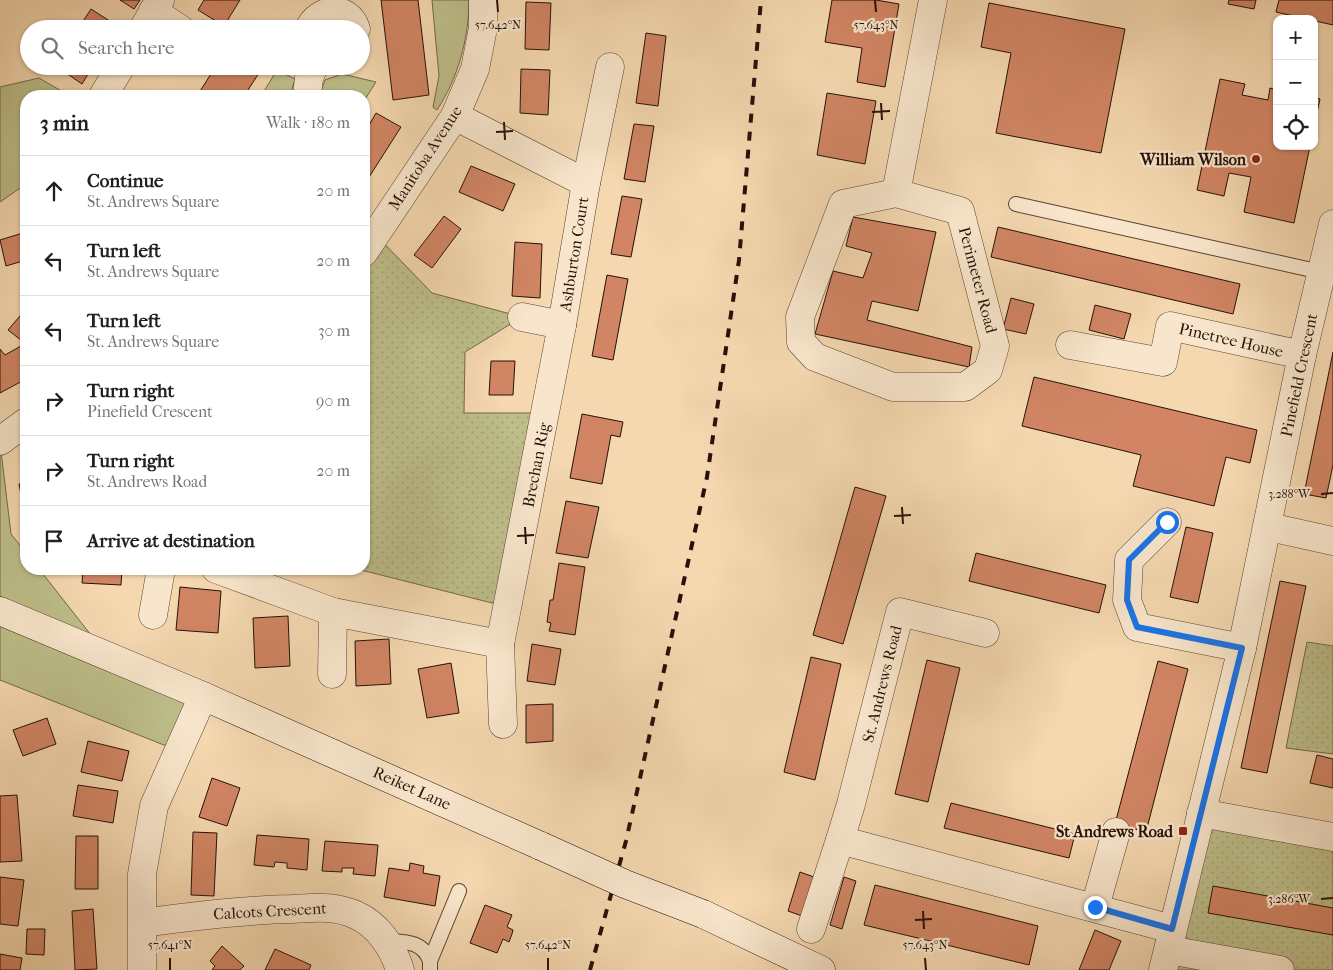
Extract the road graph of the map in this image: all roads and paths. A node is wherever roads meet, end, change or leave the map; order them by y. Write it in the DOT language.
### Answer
graph roads {
  1 [pos="483,0"];
  2 [pos="933,0"];
  3 [pos="152,13"];
  4 [pos="164,20"];
  5 [pos="316,20"];
  6 [pos="350,20"];
  7 [pos="610,67"];
  8 [pos="116,75"];
  9 [pos="310,75"];
  10 [pos="107,90"];
  11 [pos="308,90"];
  12 [pos="455,116"];
  13 [pos="586,183"];
  14 [pos="896,192"];
  15 [pos="1016,204"];
  16 [pos="1333,224"];
  17 [pos="370,234"];
  18 [pos="1327,264"];
  19 [pos="522,317"];
  20 [pos="562,325"];
  21 [pos="1070,345"];
  22 [pos="1302,356"];
  23 [pos="20,426"];
  24 [pos="0,441"];
  25 [pos="1167,522"];
  26 [pos="1269,527"];
  27 [pos="1333,541"];
  28 [pos="160,575"];
  29 [pos="252,575"];
  30 [pos="0,611"];
  31 [pos="333,612"];
  32 [pos="153,615"];
  33 [pos="985,633"];
  34 [pos="500,644"];
  35 [pos="1242,648"];
  36 [pos="332,674"];
  37 [pos="203,696"];
  38 [pos="503,724"];
  39 [pos="1201,813"];
  40 [pos="1116,832"];
  41 [pos="1333,837"];
  42 [pos="840,840"];
  43 [pos="459,892"];
  44 [pos="1095,907"];
  45 [pos="143,923"];
  46 [pos="811,928"];
  47 [pos="387,941"];
  48 [pos="1168,949"];
  49 [pos="430,965"];
  50 [pos="142,970"];
  51 [pos="400,970"];
  52 [pos="821,970"];
  53 [pos="1280,970"];
  1 -- 12 [label="street, Manitoba Avenue"];
  2 -- 14 [label="street"];
  3 -- 4 [label="street"];
  5 -- 6 [label="street"];
  7 -- 13 [label="street, Ashburton Court"];
  8 -- 10 [label="street"];
  9 -- 11 [label="street"];
  12 -- 13 [label="street, Ashburton Court"];
  12 -- 17 [label="street, Manitoba Avenue"];
  13 -- 20 [label="street, Ashburton Court"];
  14 -- 14 [label="street, Perimeter Road"];
  15 -- 18 [label="lane"];
  16 -- 18 [label="street, Pinefield Crescent"];
  18 -- 22 [label="street, Pinefield Crescent"];
  19 -- 20 [label="street"];
  20 -- 34 [label="street, Brechan Rig"];
  21 -- 22 [label="street, Pinetree House"];
  22 -- 26 [label="street, Pinefield Crescent"];
  23 -- 24 [label="street"];
  25 -- 35 [label="street"];
  26 -- 27 [label="street"];
  26 -- 35 [label="street, Pinefield Crescent"];
  28 -- 32 [label="street"];
  29 -- 31 [label="street"];
  30 -- 37 [label="street, Reiket Lane"];
  31 -- 34 [label="street"];
  31 -- 36 [label="street"];
  33 -- 42 [label="street, St. Andrews Road"];
  34 -- 38 [label="street, Brechan Rig"];
  35 -- 39 [label="street, Pinefield Crescent"];
  37 -- 45 [label="street"];
  37 -- 52 [label="street, Reiket Lane, bridge"];
  39 -- 41 [label="street"];
  39 -- 48 [label="street, Pinefield Crescent"];
  40 -- 44 [label="street"];
  42 -- 44 [label="street"];
  42 -- 46 [label="street, St. Andrews Road"];
  43 -- 49 [label="lane"];
  44 -- 48 [label="street"];
  45 -- 47 [label="street, Calcots Crescent"];
  45 -- 50 [label="street"];
  47 -- 49 [label="lane"];
  47 -- 51 [label="street, Calcots Crescent"];
  48 -- 53 [label="street"];
}
